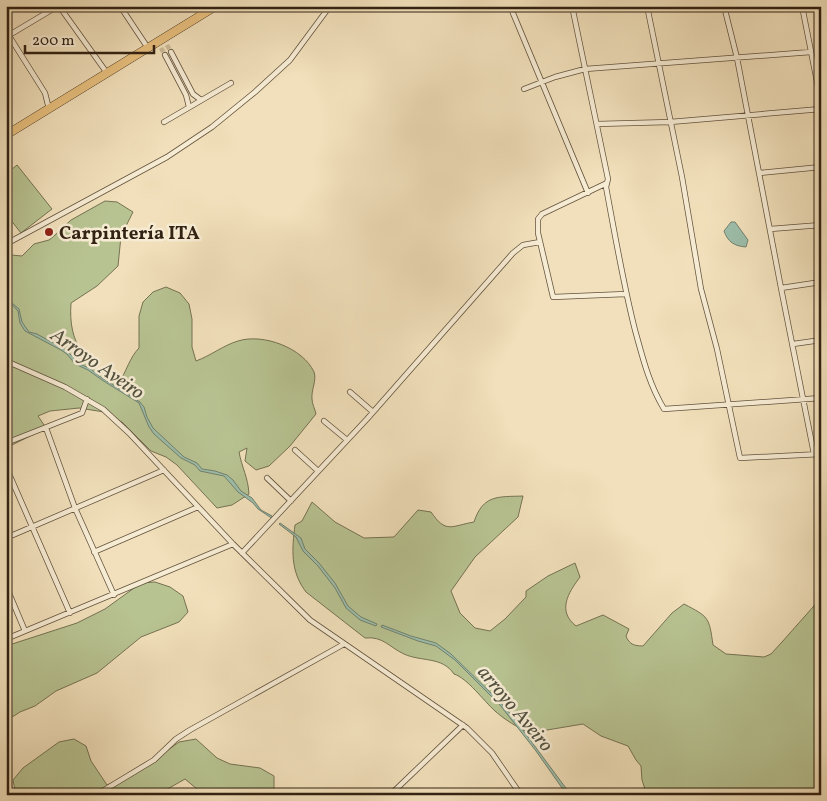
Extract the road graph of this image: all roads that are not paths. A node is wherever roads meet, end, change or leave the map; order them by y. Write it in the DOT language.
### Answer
graph roads {
  1 [pos="59,6"];
  2 [pos="120,6"];
  3 [pos="330,6"];
  4 [pos="524,6"];
  5 [pos="572,6"];
  6 [pos="647,6"];
  7 [pos="724,6"];
  8 [pos="802,6"];
  9 [pos="213,7"];
  10 [pos="512,9"];
  11 [pos="7,35"];
  12 [pos="148,48"];
  13 [pos="171,52"];
  14 [pos="811,52"];
  15 [pos="165,55"];
  16 [pos="737,58"];
  17 [pos="659,63"];
  18 [pos="585,69"];
  19 [pos="107,73"];
  20 [pos="541,82"];
  21 [pos="231,83"];
  22 [pos="524,89"];
  23 [pos="201,100"];
  24 [pos="821,102"];
  25 [pos="189,107"];
  26 [pos="49,109"];
  27 [pos="821,109"];
  28 [pos="748,115"];
  29 [pos="164,122"];
  30 [pos="670,122"];
  31 [pos="597,124"];
  32 [pos="6,136"];
  33 [pos="821,167"];
  34 [pos="759,173"];
  35 [pos="607,183"];
  36 [pos="588,193"];
  37 [pos="821,225"];
  38 [pos="770,229"];
  39 [pos="540,242"];
  40 [pos="6,244"];
  41 [pos="821,282"];
  42 [pos="781,288"];
  43 [pos="626,294"];
  44 [pos="821,340"];
  45 [pos="793,344"];
  46 [pos="6,361"];
  47 [pos="350,392"];
  48 [pos="821,398"];
  49 [pos="87,399"];
  50 [pos="804,400"];
  51 [pos="728,405"];
  52 [pos="373,412"];
  53 [pos="324,421"];
  54 [pos="46,428"];
  55 [pos="347,440"];
  56 [pos="6,443"];
  57 [pos="295,450"];
  58 [pos="814,454"];
  59 [pos="821,454"];
  60 [pos="6,467"];
  61 [pos="164,470"];
  62 [pos="318,471"];
  63 [pos="267,478"];
  64 [pos="291,500"];
  65 [pos="198,507"];
  66 [pos="75,508"];
  67 [pos="32,526"];
  68 [pos="6,538"];
  69 [pos="233,544"];
  70 [pos="94,552"];
  71 [pos="242,553"];
  72 [pos="6,586"];
  73 [pos="114,594"];
  74 [pos="70,613"];
  75 [pos="25,631"];
  76 [pos="6,639"];
  77 [pos="344,644"];
  78 [pos="463,725"];
  79 [pos="96,795"];
  80 [pos="390,795"];
  81 [pos="521,795"];
  1 -- 11 [label="street"];
  1 -- 19 [label="street"];
  2 -- 12 [label="street"];
  3 -- 40 [label="street"];
  4 -- 10 [label="street"];
  5 -- 18 [label="street"];
  6 -- 17 [label="street"];
  7 -- 16 [label="street"];
  8 -- 14 [label="street"];
  9 -- 12 [label="main road"];
  10 -- 20 [label="street"];
  11 -- 26 [label="street"];
  12 -- 19 [label="main road"];
  13 -- 23 [label="street"];
  14 -- 16 [label="street"];
  14 -- 24 [label="street"];
  15 -- 25 [label="street"];
  16 -- 17 [label="street"];
  16 -- 28 [label="street"];
  17 -- 18 [label="street"];
  17 -- 30 [label="street"];
  18 -- 20 [label="street"];
  18 -- 31 [label="street"];
  19 -- 26 [label="main road"];
  20 -- 22 [label="street"];
  20 -- 36 [label="street"];
  21 -- 23 [label="street"];
  23 -- 25 [label="street"];
  25 -- 29 [label="street"];
  26 -- 32 [label="main road"];
  27 -- 28 [label="street"];
  28 -- 30 [label="street"];
  28 -- 34 [label="street"];
  30 -- 31 [label="street"];
  30 -- 51 [label="street"];
  31 -- 35 [label="street"];
  33 -- 34 [label="street"];
  34 -- 38 [label="street"];
  35 -- 36 [label="street"];
  35 -- 43 [label="street"];
  36 -- 39 [label="street"];
  37 -- 38 [label="street"];
  38 -- 42 [label="street"];
  39 -- 43 [label="street"];
  39 -- 52 [label="street"];
  41 -- 42 [label="street"];
  42 -- 45 [label="street"];
  43 -- 51 [label="street"];
  44 -- 45 [label="street"];
  45 -- 50 [label="street"];
  46 -- 49 [label="street"];
  47 -- 52 [label="street"];
  48 -- 50 [label="street"];
  49 -- 54 [label="street"];
  49 -- 61 [label="street"];
  50 -- 51 [label="street"];
  50 -- 58 [label="street"];
  51 -- 58 [label="street"];
  52 -- 55 [label="street"];
  53 -- 55 [label="street"];
  54 -- 56 [label="street"];
  54 -- 66 [label="street"];
  55 -- 62 [label="street"];
  57 -- 62 [label="street"];
  58 -- 59 [label="street"];
  60 -- 67 [label="street"];
  61 -- 65 [label="street"];
  61 -- 66 [label="street"];
  62 -- 64 [label="street"];
  63 -- 64 [label="street"];
  64 -- 71 [label="street"];
  65 -- 69 [label="street"];
  65 -- 70 [label="street"];
  66 -- 67 [label="street"];
  66 -- 70 [label="street"];
  67 -- 68 [label="street"];
  67 -- 74 [label="street"];
  69 -- 71 [label="street"];
  69 -- 73 [label="street"];
  70 -- 73 [label="street"];
  71 -- 77 [label="street"];
  72 -- 75 [label="street"];
  73 -- 74 [label="street"];
  74 -- 75 [label="street"];
  75 -- 76 [label="street"];
  77 -- 78 [label="street"];
  77 -- 79 [label="street"];
  78 -- 80 [label="street"];
  78 -- 81 [label="street"];
}
